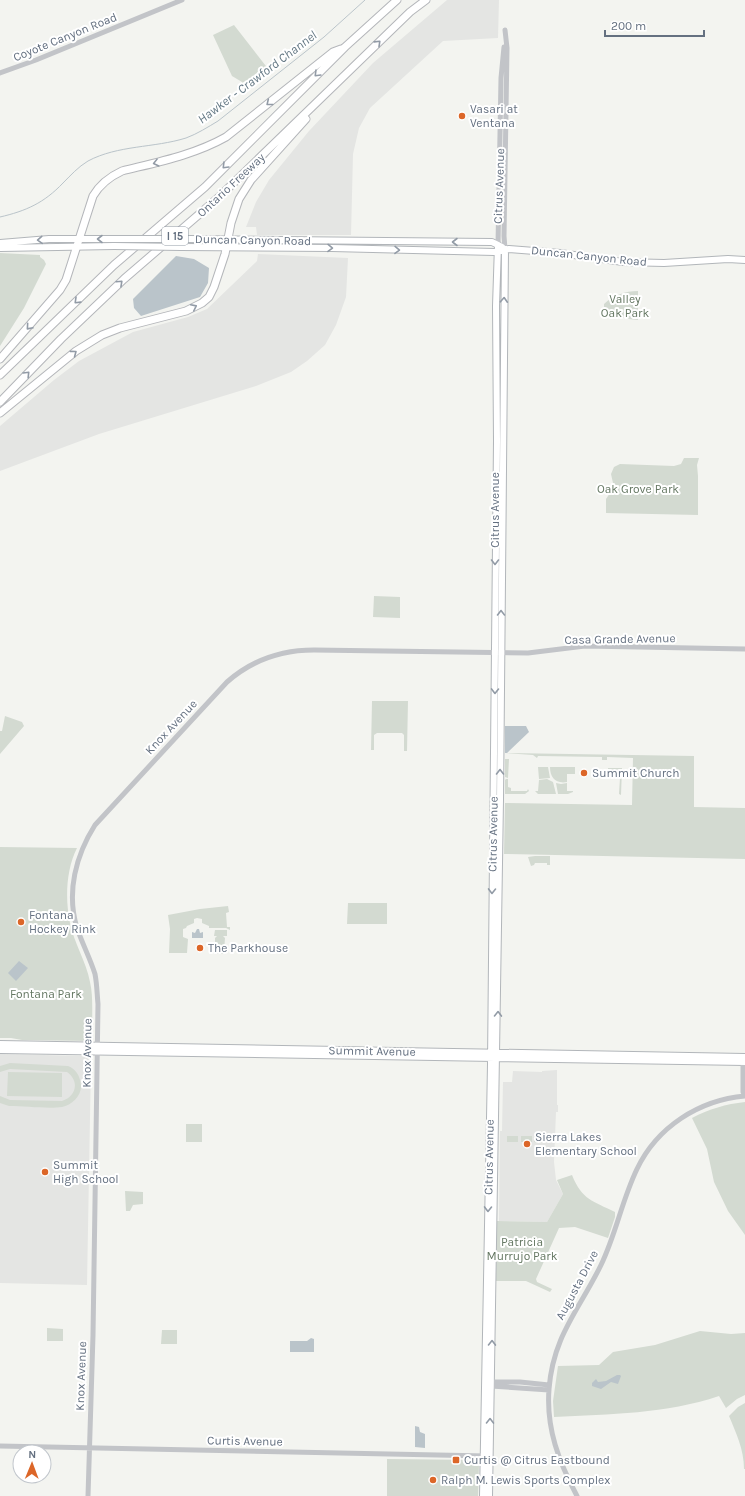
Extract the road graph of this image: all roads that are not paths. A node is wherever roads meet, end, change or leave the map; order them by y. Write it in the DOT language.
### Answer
graph roads {
  1 [pos="182,0"];
  2 [pos="397,0"];
  3 [pos="426,0"];
  4 [pos="345,47"];
  5 [pos="350,70"];
  6 [pos="0,73"];
  7 [pos="79,239"];
  8 [pos="229,240"];
  9 [pos="0,243"];
  10 [pos="77,246"];
  11 [pos="0,248"];
  12 [pos="227,248"];
  13 [pos="500,248"];
  14 [pos="745,260"];
  15 [pos="0,359"];
  16 [pos="0,375"];
  17 [pos="0,402"];
  18 [pos="0,412"];
  19 [pos="745,649"];
  20 [pos="498,652"];
  21 [pos="0,1044"];
  22 [pos="97,1049"];
  23 [pos="0,1050"];
  24 [pos="494,1056"];
  25 [pos="745,1057"];
  26 [pos="745,1063"];
  27 [pos="745,1096"];
  28 [pos="488,1384"];
  29 [pos="549,1388"];
  30 [pos="0,1446"];
  31 [pos="89,1448"];
  32 [pos="487,1456"];
  33 [pos="88,1496"];
  34 [pos="483,1496"];
  35 [pos="489,1496"];
  36 [pos="577,1496"];
  1 -- 6 [label="street, Coyote Canyon Road"];
  2 -- 4 [label="highway, Ontario Freeway / I 15"];
  5 -- 3 [label="highway, Ontario Freeway / I 15, one-way"];
  4 -- 7 [label="highway, one-way"];
  4 -- 16 [label="highway, Ontario Freeway / I 15, one-way"];
  5 -- 8 [label="highway"];
  17 -- 5 [label="highway, Ontario Freeway / I 15, one-way"];
  8 -- 7 [label="main road, Duncan Canyon Road, one-way, bridge"];
  7 -- 9 [label="main road, Duncan Canyon Road, one-way"];
  7 -- 10 [label="highway"];
  8 -- 12 [label="highway"];
  13 -- 8 [label="main road, Duncan Canyon Road, one-way"];
  10 -- 11 [label="main road, Duncan Canyon Road"];
  10 -- 12 [label="main road, Duncan Canyon Road, bridge"];
  10 -- 15 [label="highway, one-way"];
  12 -- 13 [label="main road, Duncan Canyon Road, one-way"];
  18 -- 12 [label="highway, one-way"];
  13 -- 13 [label="street, Citrus Avenue"];
  13 -- 14 [label="main road, Duncan Canyon Road"];
  13 -- 20 [label="main road, Citrus Avenue"];
  19 -- 20 [label="street, Casa Grande Avenue"];
  20 -- 22 [label="street, Knox Avenue"];
  20 -- 24 [label="main road, Citrus Avenue"];
  21 -- 22 [label="main road, Summit Avenue"];
  22 -- 23 [label="main road, Summit Avenue"];
  22 -- 24 [label="main road, Summit Avenue"];
  22 -- 31 [label="street, Knox Avenue"];
  24 -- 25 [label="main road, Summit Avenue"];
  24 -- 26 [label="main road, Summit Avenue"];
  24 -- 28 [label="main road, Citrus Avenue"];
  26 -- 27 [label="street"];
  27 -- 29 [label="street, Augusta Drive"];
  28 -- 29 [label="street"];
  28 -- 32 [label="main road, Citrus Avenue"];
  29 -- 36 [label="street, Augusta Drive"];
  30 -- 31 [label="street, Curtis Avenue"];
  31 -- 32 [label="street, Curtis Avenue"];
  31 -- 33 [label="street, Knox Avenue"];
  32 -- 34 [label="main road, Citrus Avenue"];
  32 -- 35 [label="main road, Citrus Avenue"];
}
